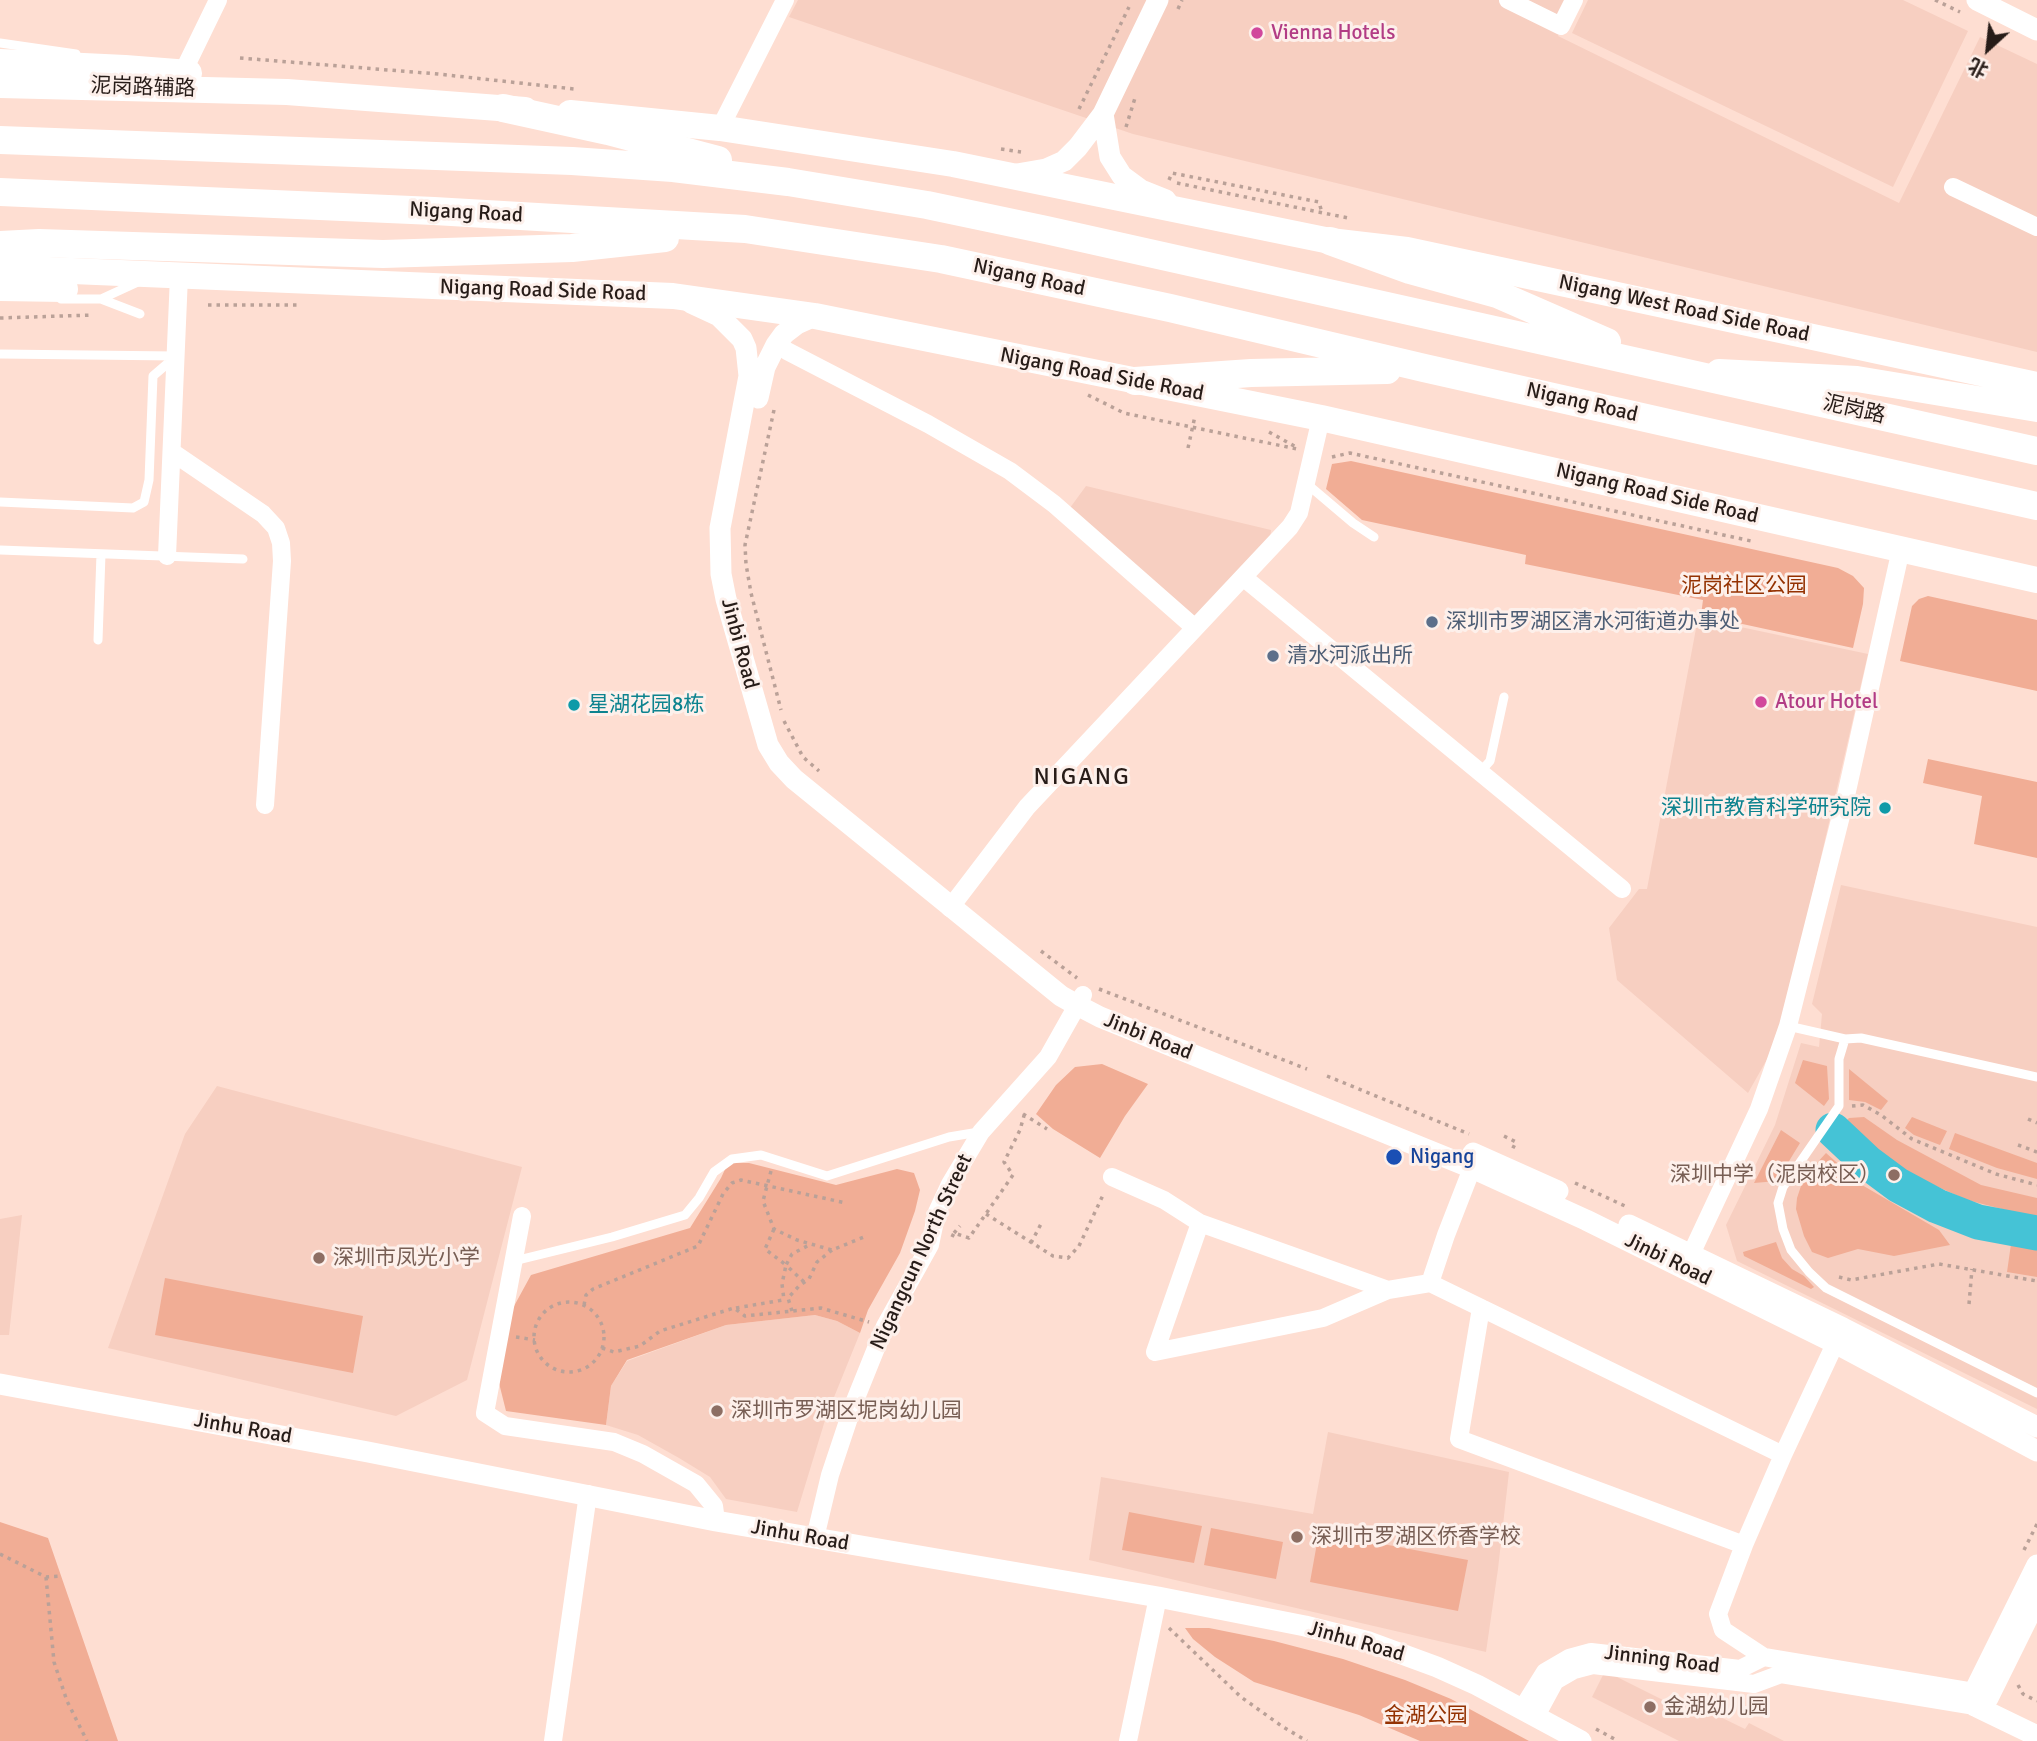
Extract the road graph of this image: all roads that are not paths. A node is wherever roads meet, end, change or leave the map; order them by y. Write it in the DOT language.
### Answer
graph roads {
  1 [pos="218,0"];
  2 [pos="785,0"];
  3 [pos="1158,0"];
  4 [pos="1508,0"];
  5 [pos="1574,0"];
  6 [pos="1977,0"];
  7 [pos="2037,30"];
  8 [pos="0,43"];
  9 [pos="0,62"];
  10 [pos="125,68"];
  11 [pos="183,72"];
  12 [pos="0,85"];
  13 [pos="287,93"];
  14 [pos="503,108"];
  15 [pos="1102,114"];
  16 [pos="720,128"];
  17 [pos="0,140"];
  18 [pos="1008,175"];
  19 [pos="788,182"];
  20 [pos="1953,187"];
  21 [pos="0,192"];
  22 [pos="1200,215"];
  23 [pos="2037,227"];
  24 [pos="745,229"];
  25 [pos="1330,242"];
  26 [pos="0,245"];
  27 [pos="0,268"];
  28 [pos="166,276"];
  29 [pos="0,288"];
  30 [pos="673,296"];
  31 [pos="0,298"];
  32 [pos="101,299"];
  33 [pos="140,314"];
  34 [pos="815,316"];
  35 [pos="787,351"];
  36 [pos="0,354"];
  37 [pos="175,356"];
  38 [pos="1424,368"];
  39 [pos="1671,369"];
  40 [pos="1135,381"];
  41 [pos="2037,385"];
  42 [pos="2037,409"];
  43 [pos="1321,418"];
  44 [pos="2037,451"];
  45 [pos="172,452"];
  46 [pos="1307,484"];
  47 [pos="0,502"];
  48 [pos="2037,506"];
  49 [pos="1374,537"];
  50 [pos="1901,549"];
  51 [pos="0,550"];
  52 [pos="101,554"];
  53 [pos="167,556"];
  54 [pos="243,559"];
  55 [pos="1243,577"];
  56 [pos="2037,580"];
  57 [pos="1195,628"];
  58 [pos="98,640"];
  59 [pos="1504,697"];
  60 [pos="1480,772"];
  61 [pos="265,804"];
  62 [pos="1622,889"];
  63 [pos="954,903"];
  64 [pos="1083,991"];
  65 [pos="1788,1026"];
  66 [pos="1845,1039"];
  67 [pos="2037,1077"];
  68 [pos="981,1132"];
  69 [pos="1475,1161"];
  70 [pos="1112,1177"];
  71 [pos="522,1216"];
  72 [pos="1200,1223"];
  73 [pos="514,1261"];
  74 [pos="1687,1262"];
  75 [pos="1430,1283"];
  76 [pos="1388,1290"];
  77 [pos="1480,1308"];
  78 [pos="1839,1336"];
  79 [pos="0,1384"];
  80 [pos="2037,1393"];
  81 [pos="2037,1427"];
  82 [pos="2037,1451"];
  83 [pos="1783,1455"];
  84 [pos="588,1494"];
  85 [pos="716,1521"];
  86 [pos="815,1538"];
  87 [pos="1744,1545"];
  88 [pos="2037,1565"];
  89 [pos="1158,1597"];
  90 [pos="2037,1599"];
  91 [pos="1764,1657"];
  92 [pos="1979,1699"];
  93 [pos="1529,1713"];
  94 [pos="2037,1723"];
  95 [pos="2037,1736"];
  96 [pos="553,1741"];
  97 [pos="1128,1741"];
  98 [pos="1581,1741"];
  1 -- 11 [label="street"];
  2 -- 16 [label="street"];
  3 -- 15 [label="street"];
  4 -- 5 [label="street"];
  6 -- 7 [label="street"];
  8 -- 10 [label="lane"];
  9 -- 10 [label="main road"];
  10 -- 11 [label="main road"];
  11 -- 13 [label="main road"];
  12 -- 13 [label="main road, 泥岗路辅路"];
  13 -- 14 [label="main road"];
  14 -- 16 [label="main road"];
  14 -- 19 [label="highway"];
  15 -- 18 [label="street"];
  15 -- 22 [label="street"];
  16 -- 18 [label="main road"];
  17 -- 19 [label="highway"];
  18 -- 22 [label="main road"];
  19 -- 39 [label="highway"];
  20 -- 23 [label="street"];
  21 -- 24 [label="highway, Nigang Road"];
  22 -- 25 [label="main road"];
  24 -- 26 [label="highway"];
  24 -- 38 [label="highway, Nigang Road"];
  25 -- 39 [label="highway"];
  25 -- 41 [label="main road, Nigang West Road Side Road"];
  27 -- 28 [label="main road"];
  28 -- 29 [label="main road"];
  28 -- 30 [label="main road, Nigang Road Side Road"];
  28 -- 32 [label="lane"];
  28 -- 37 [label="street"];
  30 -- 34 [label="main road, Nigang Road Side Road"];
  30 -- 63 [label="street, Jinbi Road"];
  31 -- 32 [label="lane"];
  32 -- 33 [label="lane"];
  34 -- 40 [label="main road, Nigang Road Side Road"];
  34 -- 63 [label="street, Jinbi Road"];
  35 -- 57 [label="street"];
  36 -- 37 [label="lane"];
  37 -- 45 [label="street"];
  37 -- 47 [label="lane"];
  38 -- 40 [label="highway"];
  38 -- 48 [label="highway, Nigang Road"];
  39 -- 42 [label="main road"];
  39 -- 44 [label="highway, 泥岗路"];
  40 -- 43 [label="main road, Nigang Road Side Road"];
  43 -- 46 [label="street"];
  43 -- 50 [label="main road, Nigang Road Side Road"];
  45 -- 53 [label="street"];
  45 -- 61 [label="street"];
  46 -- 49 [label="lane"];
  46 -- 55 [label="street"];
  50 -- 56 [label="main road, Nigang Road Side Road"];
  50 -- 65 [label="street"];
  51 -- 52 [label="lane"];
  52 -- 53 [label="lane"];
  52 -- 58 [label="lane"];
  53 -- 54 [label="lane"];
  55 -- 57 [label="street"];
  55 -- 60 [label="street"];
  57 -- 63 [label="street"];
  59 -- 60 [label="lane"];
  60 -- 62 [label="street"];
  63 -- 64 [label="street, Jinbi Road"];
  64 -- 68 [label="street, Nigangcun North Street"];
  64 -- 69 [label="street, Jinbi Road"];
  65 -- 66 [label="lane"];
  65 -- 74 [label="street"];
  66 -- 67 [label="lane"];
  66 -- 80 [label="lane"];
  68 -- 73 [label="lane"];
  68 -- 86 [label="street, Nigangcun North Street"];
  69 -- 74 [label="street, Jinbi Road"];
  69 -- 75 [label="street"];
  70 -- 72 [label="street"];
  71 -- 73 [label="street"];
  72 -- 76 [label="street"];
  72 -- 76 [label="street"];
  73 -- 85 [label="street"];
  74 -- 78 [label="street, Jinbi Road"];
  75 -- 76 [label="street"];
  75 -- 77 [label="street"];
  77 -- 83 [label="street"];
  77 -- 87 [label="street"];
  78 -- 81 [label="street, Jinbi Road"];
  78 -- 82 [label="street, Jinbi Road"];
  78 -- 83 [label="street"];
  79 -- 84 [label="street, Jinhu Road"];
  83 -- 87 [label="street"];
  84 -- 85 [label="street, Jinhu Road"];
  84 -- 96 [label="street"];
  85 -- 86 [label="street, Jinhu Road"];
  86 -- 89 [label="street, Jinhu Road"];
  87 -- 91 [label="street"];
  88 -- 92 [label="street"];
  89 -- 93 [label="street, Jinhu Road"];
  89 -- 97 [label="street"];
  90 -- 92 [label="street"];
  91 -- 92 [label="street, Jinning Road"];
  91 -- 93 [label="street, Jinning Road"];
  92 -- 93 [label="street, Jinning Road"];
  92 -- 94 [label="street"];
  92 -- 95 [label="street"];
  93 -- 98 [label="street, Jinhu Road"];
}
